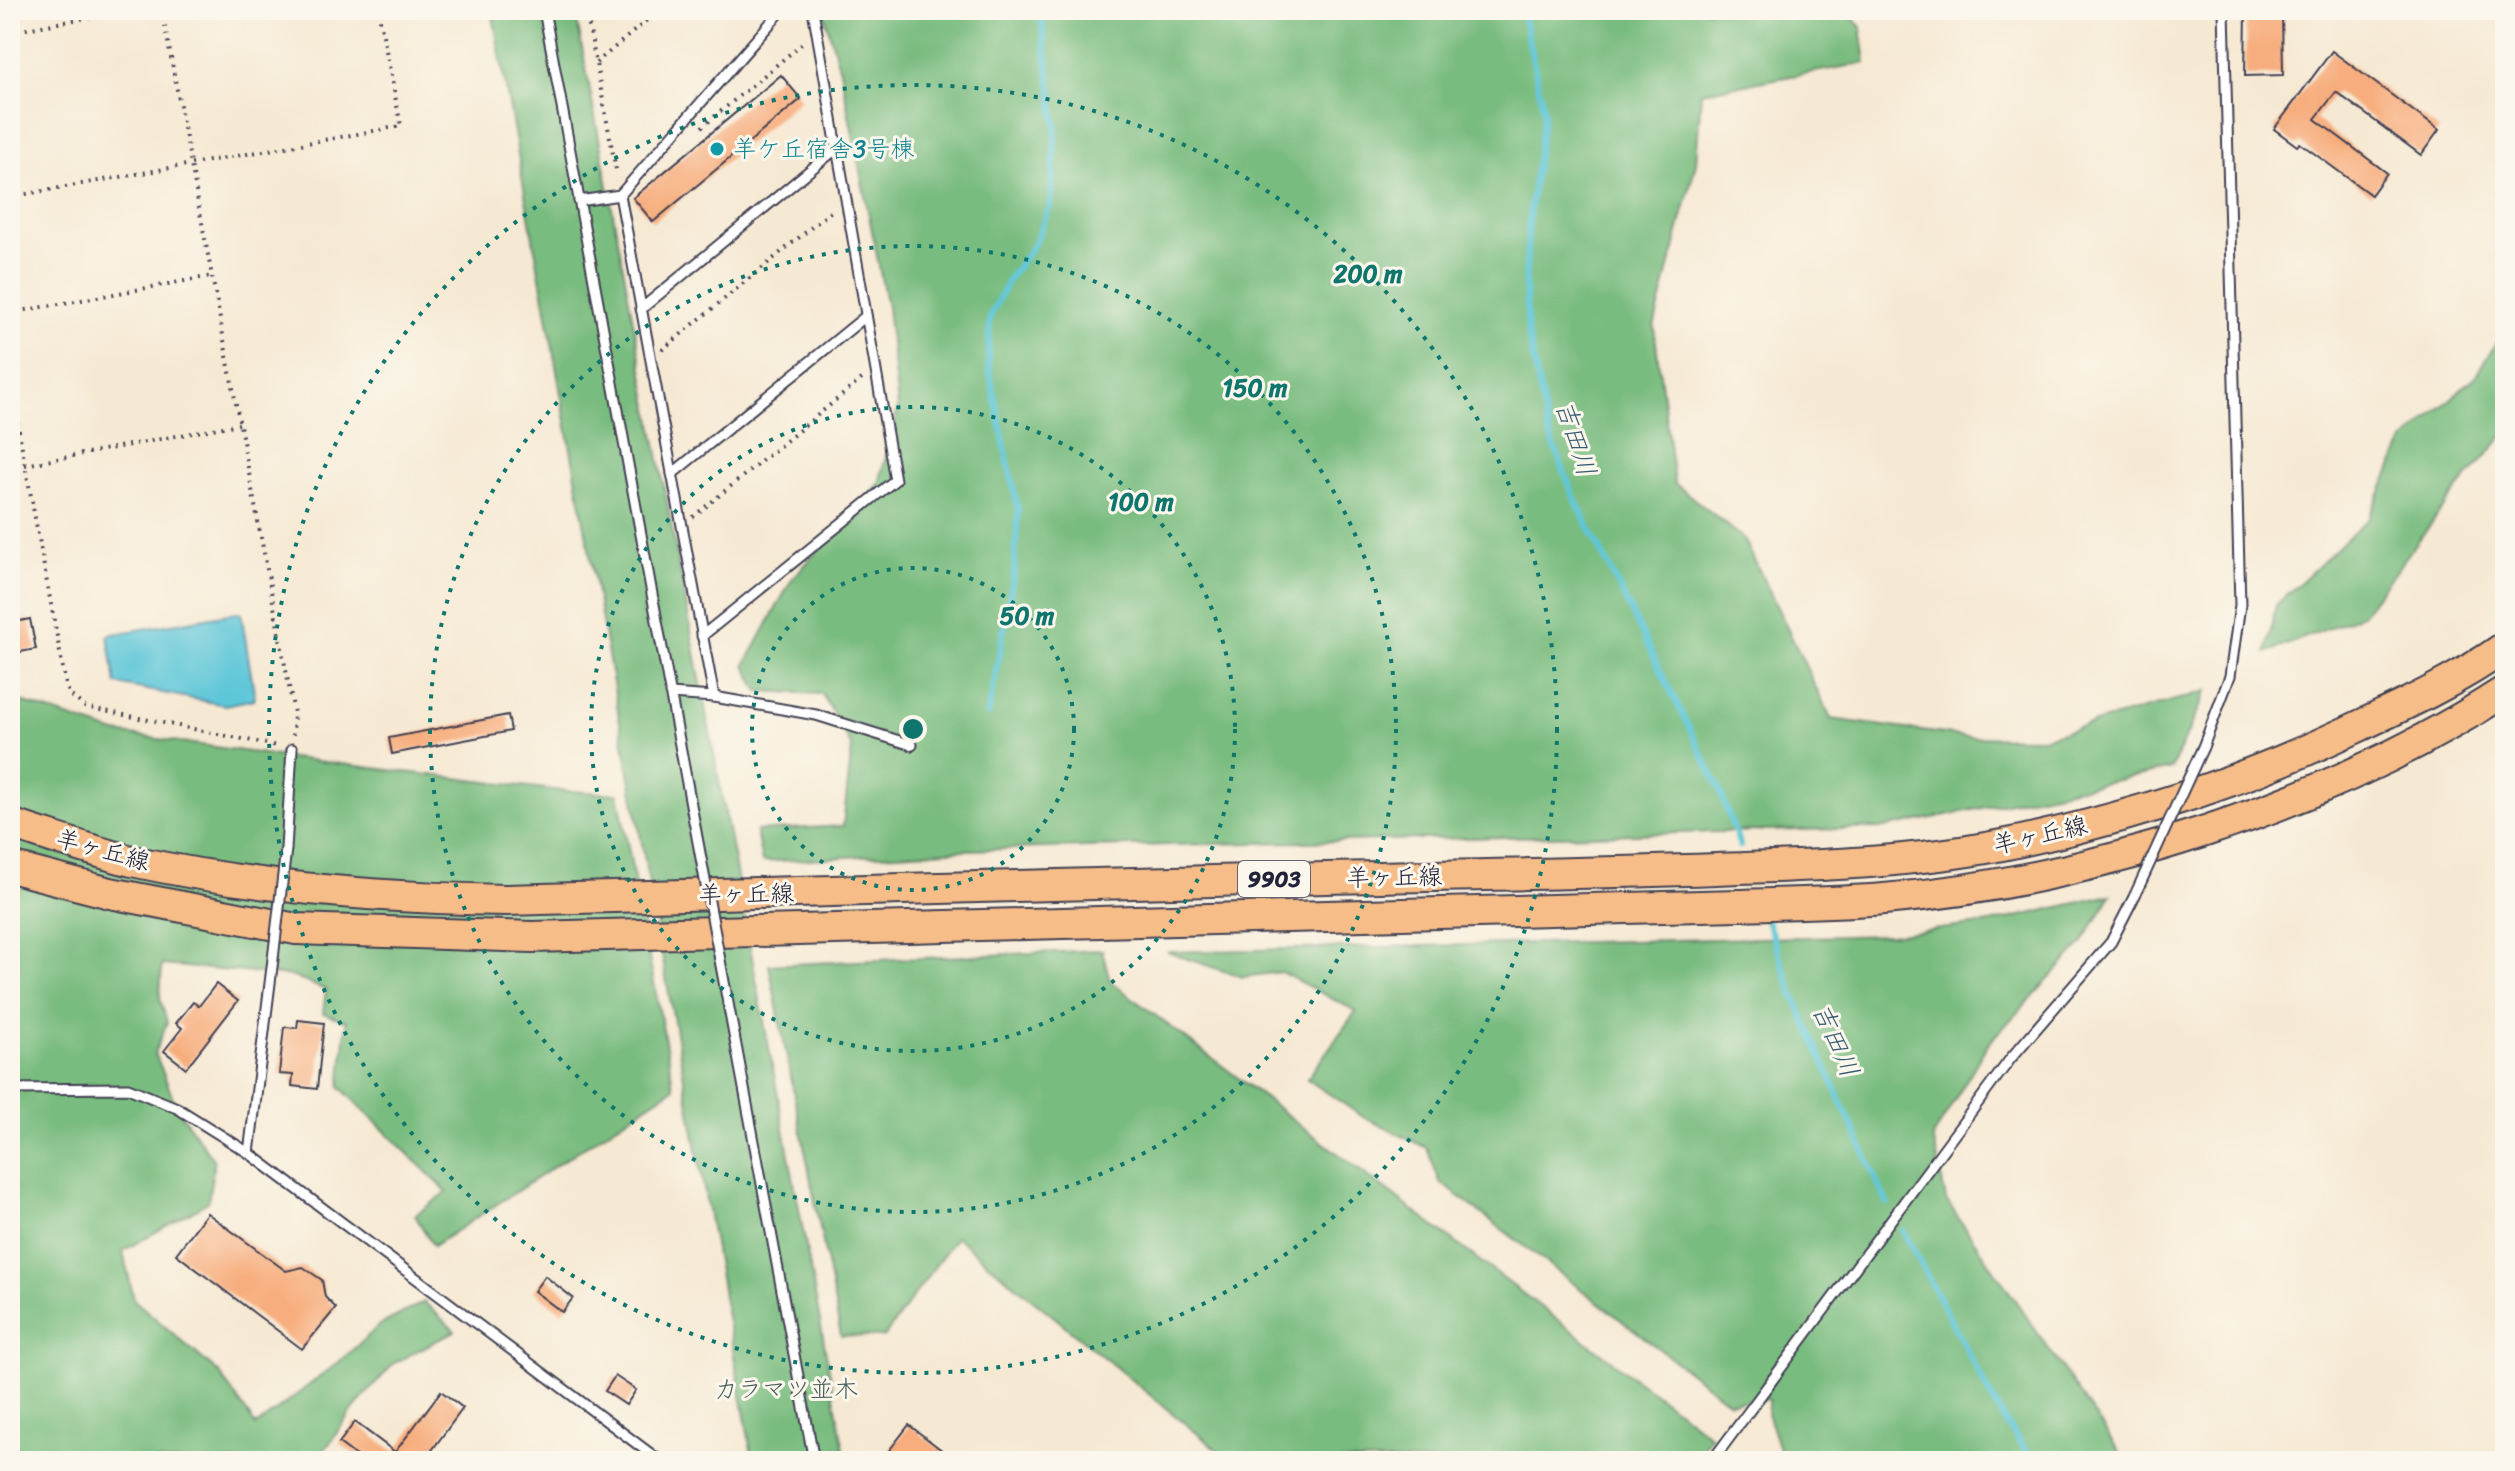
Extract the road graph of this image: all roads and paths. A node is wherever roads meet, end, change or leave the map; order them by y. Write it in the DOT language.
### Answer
graph roads {
  1 [pos="128,10"];
  2 [pos="162,10"];
  3 [pos="378,10"];
  4 [pos="544,10"];
  5 [pos="659,10"];
  6 [pos="782,10"];
  7 [pos="813,10"];
  8 [pos="2224,10"];
  9 [pos="10,32"];
  10 [pos="816,32"];
  11 [pos="596,63"];
  12 [pos="694,134"];
  13 [pos="837,148"];
  14 [pos="620,195"];
  15 [pos="10,197"];
  16 [pos="846,199"];
  17 [pos="579,201"];
  18 [pos="212,276"];
  19 [pos="641,309"];
  20 [pos="10,313"];
  21 [pos="866,316"];
  22 [pos="651,359"];
  23 [pos="875,368"];
  24 [pos="10,383"];
  25 [pos="240,424"];
  26 [pos="25,465"];
  27 [pos="672,474"];
  28 [pos="682,526"];
  29 [pos="702,636"];
  30 [pos="2505,647"];
  31 [pos="2505,691"];
  32 [pos="670,694"];
  33 [pos="714,697"];
  34 [pos="912,745"];
  35 [pos="292,749"];
  36 [pos="10,824"];
  37 [pos="10,867"];
  38 [pos="10,1089"];
  39 [pos="249,1153"];
  40 [pos="660,1461"];
  41 [pos="814,1461"];
  42 [pos="1712,1461"];
  1 -- 9 [label="path"];
  2 -- 18 [label="path"];
  3 -- 15 [label="path"];
  4 -- 17 [label="lane"];
  5 -- 11 [label="path"];
  6 -- 14 [label="lane"];
  7 -- 10 [label="lane"];
  8 -- 42 [label="lane, bridge"];
  10 -- 12 [label="path"];
  10 -- 13 [label="lane"];
  13 -- 16 [label="lane"];
  13 -- 19 [label="lane"];
  14 -- 17 [label="lane"];
  14 -- 22 [label="lane"];
  16 -- 21 [label="lane"];
  16 -- 22 [label="path"];
  17 -- 32 [label="lane"];
  18 -- 20 [label="path"];
  18 -- 25 [label="path"];
  21 -- 23 [label="lane"];
  21 -- 27 [label="lane"];
  22 -- 27 [label="lane"];
  23 -- 28 [label="path"];
  23 -- 29 [label="lane"];
  24 -- 26 [label="path"];
  25 -- 26 [label="path"];
  25 -- 35 [label="path"];
  26 -- 35 [label="path"];
  27 -- 28 [label="lane"];
  28 -- 29 [label="lane"];
  29 -- 33 [label="lane"];
  30 -- 36 [label="main road, 羊ヶ丘線 / 9903"];
  31 -- 37 [label="main road, 羊ヶ丘線 / 9903"];
  32 -- 33 [label="lane"];
  32 -- 41 [label="lane, bridge"];
  33 -- 34 [label="lane"];
  35 -- 39 [label="lane, bridge"];
  38 -- 39 [label="lane"];
  39 -- 40 [label="lane"];
}
